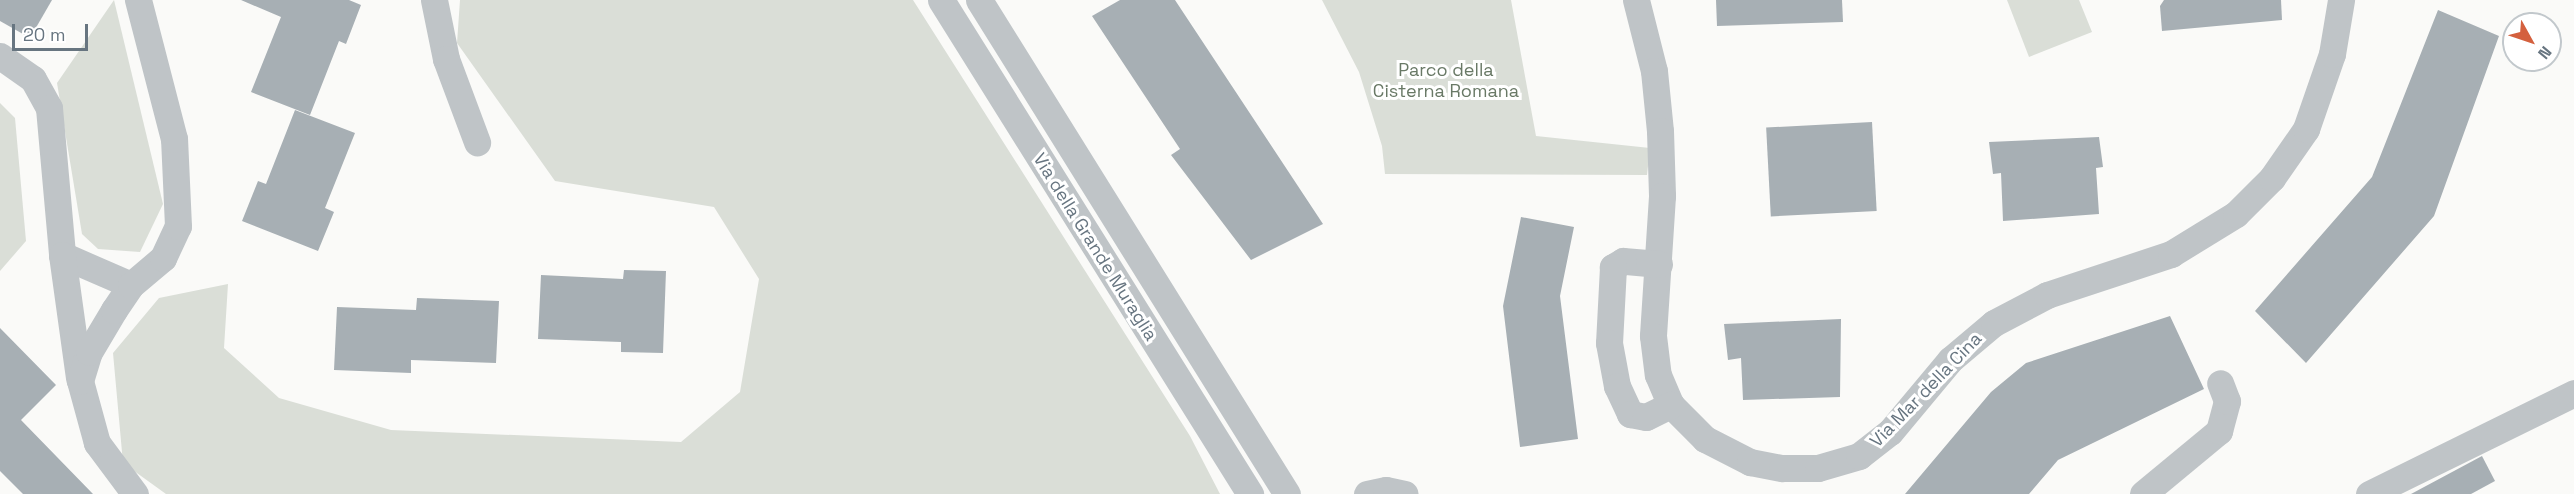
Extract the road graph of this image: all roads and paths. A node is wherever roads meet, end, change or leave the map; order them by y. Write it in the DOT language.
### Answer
graph roads {
  1 [pos="138,0"];
  2 [pos="434,0"];
  3 [pos="941,0"];
  4 [pos="979,0"];
  5 [pos="1636,0"];
  6 [pos="2341,0"];
  7 [pos="0,56"];
  8 [pos="477,142"];
  9 [pos="62,255"];
  10 [pos="1659,264"];
  11 [pos="132,285"];
  12 [pos="80,381"];
  13 [pos="2220,383"];
  14 [pos="2574,393"];
  15 [pos="1671,405"];
  16 [pos="135,494"];
  17 [pos="1250,494"];
  18 [pos="1287,494"];
  19 [pos="1368,494"];
  20 [pos="1405,494"];
  21 [pos="2143,494"];
  22 [pos="2369,494"];
  1 -- 11 [label="street"];
  2 -- 8 [label="street"];
  3 -- 17 [label="street, Via della Grande Muraglia"];
  4 -- 18 [label="street, Via della Grande Muraglia"];
  5 -- 10 [label="street, Via Mar della Cina"];
  6 -- 15 [label="street, Via Mar della Cina"];
  7 -- 9 [label="street"];
  9 -- 11 [label="street"];
  9 -- 12 [label="street"];
  10 -- 15 [label="street, Via Mar della Cina"];
  10 -- 15 [label="street"];
  11 -- 12 [label="street"];
  12 -- 16 [label="street"];
  13 -- 21 [label="street"];
  14 -- 22 [label="street"];
  19 -- 20 [label="street"];
}
